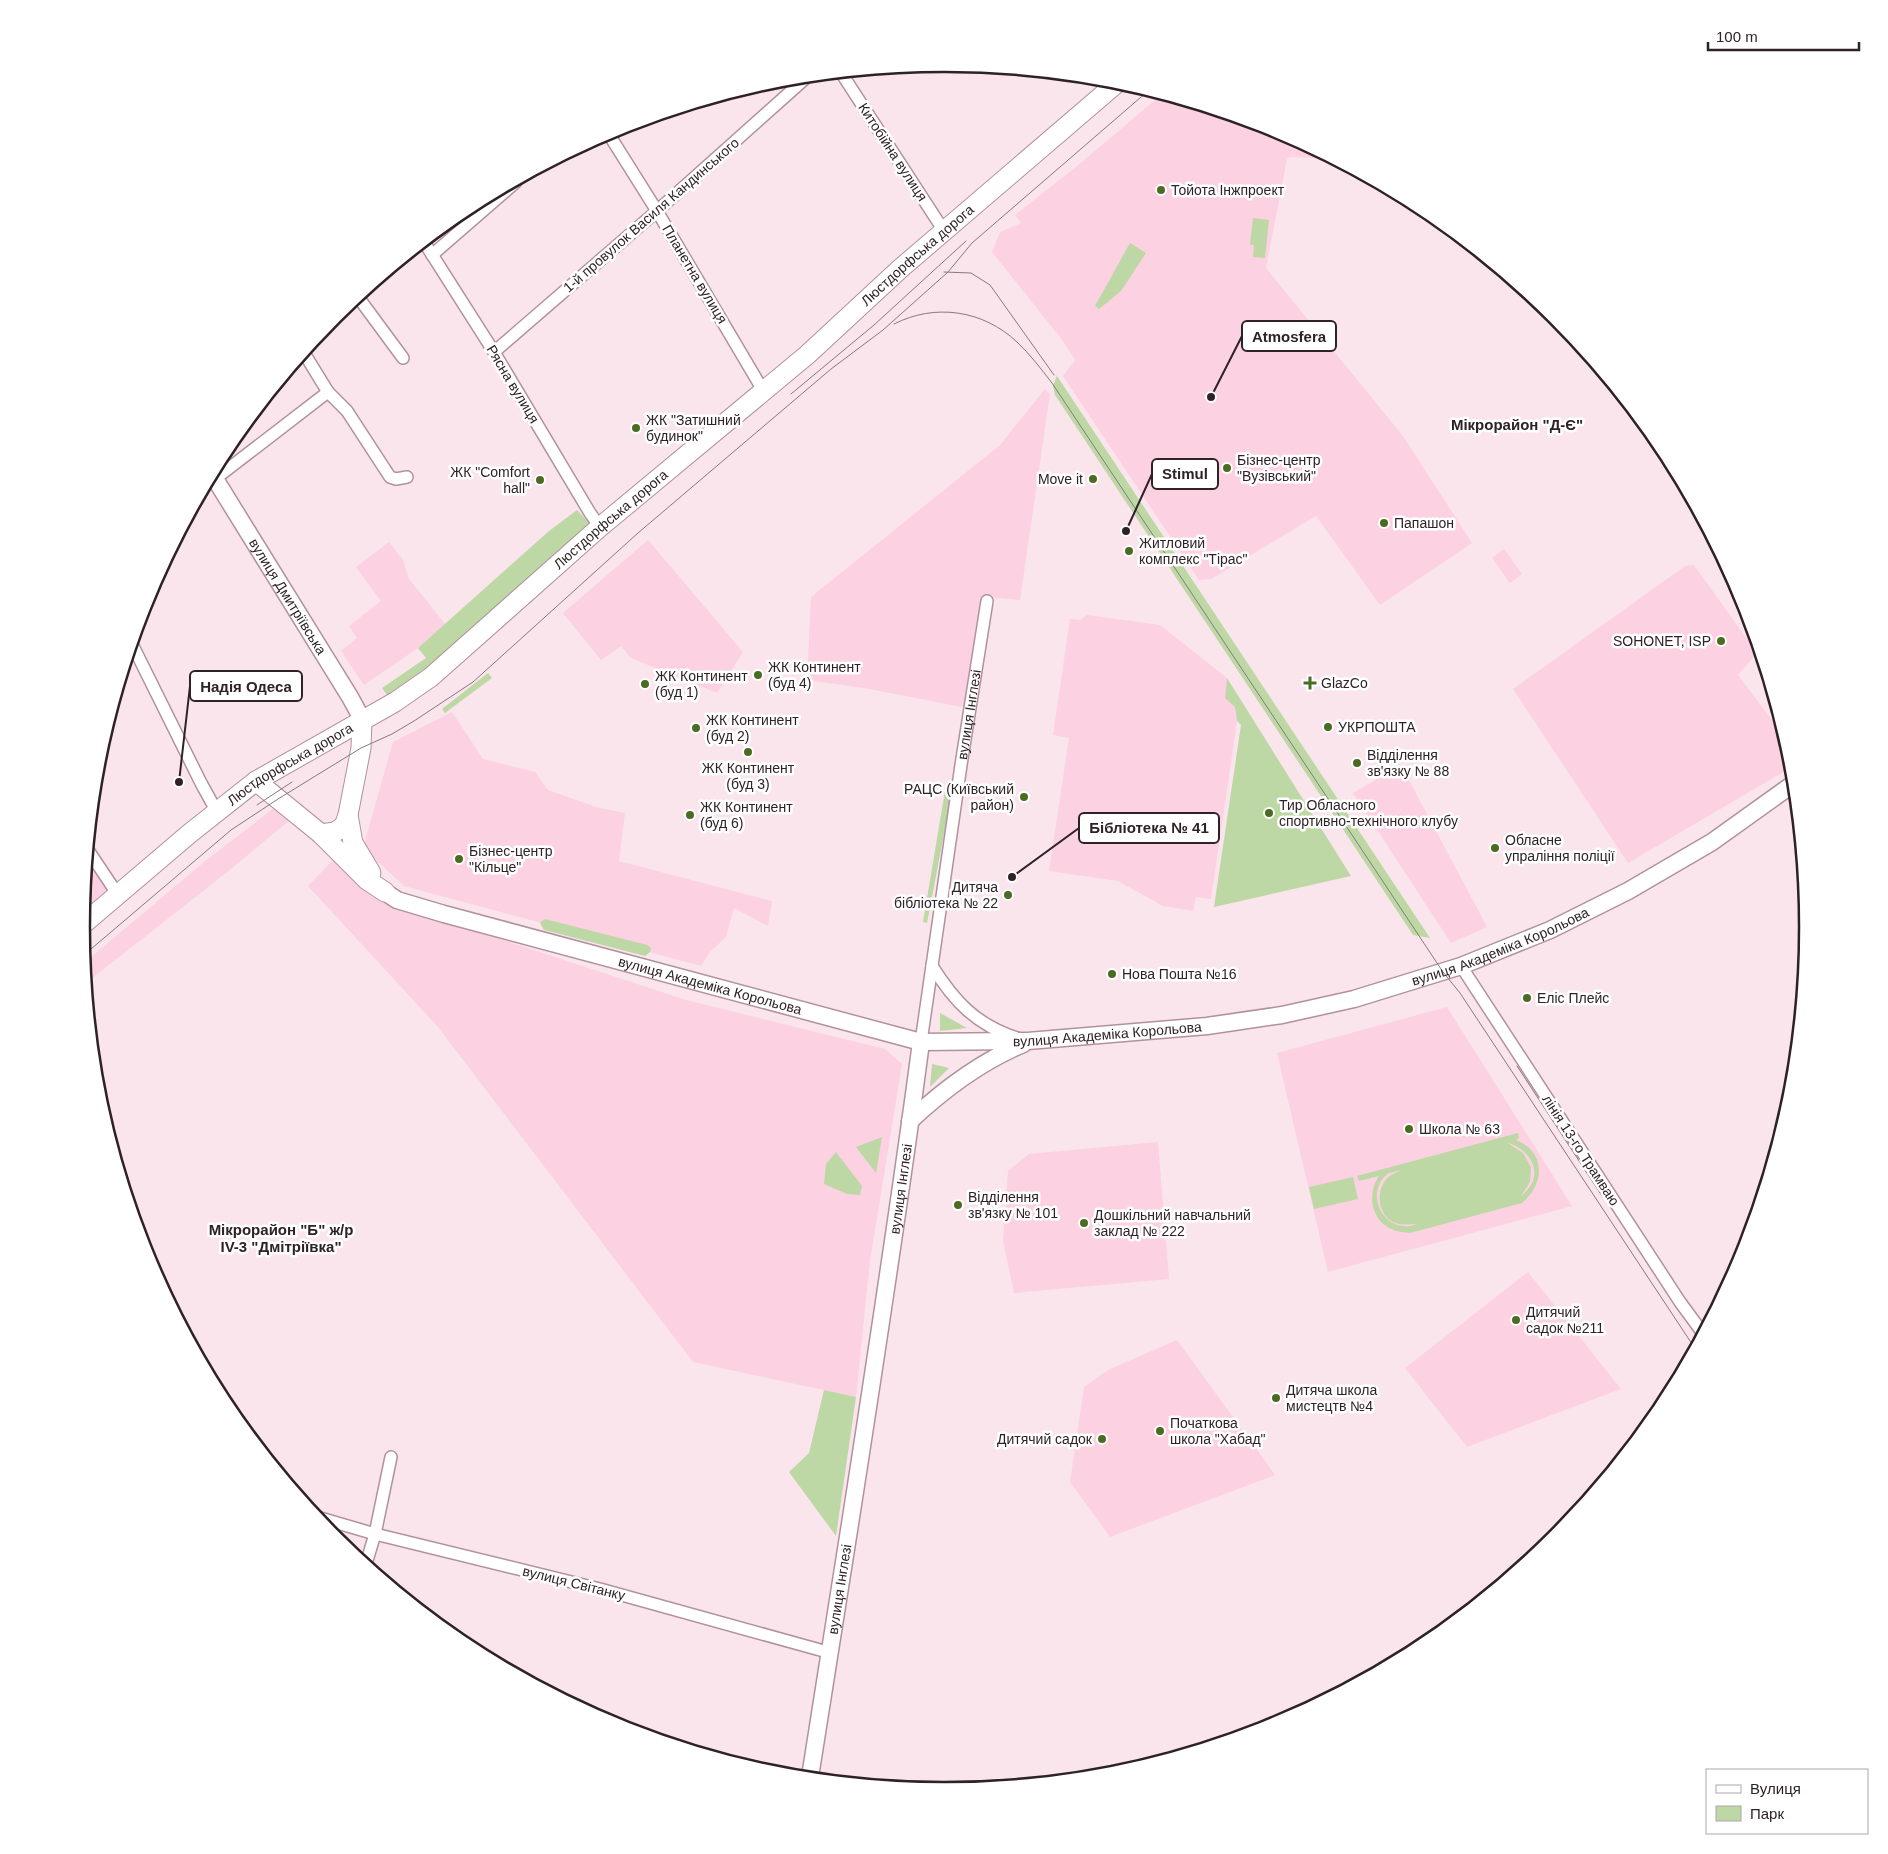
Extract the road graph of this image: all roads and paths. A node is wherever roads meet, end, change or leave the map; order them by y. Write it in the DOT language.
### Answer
graph roads {
  1 [pos="845,79"];
  2 [pos="797,86"];
  3 [pos="1110,89"];
  4 [pos="612,140"];
  5 [pos="493,202"];
  6 [pos="657,211"];
  7 [pos="944,230"];
  8 [pos="427,247"];
  9 [pos="432,255"];
  10 [pos="362,302"];
  11 [pos="494,352"];
  12 [pos="307,358"];
  13 [pos="403,358"];
  14 [pos="328,392"];
  15 [pos="764,392"];
  16 [pos="223,469"];
  17 [pos="407,477"];
  18 [pos="216,480"];
  19 [pos="600,527"];
  20 [pos="987,601"];
  21 [pos="135,651"];
  22 [pos="362,719"];
  23 [pos="256,781"];
  24 [pos="1787,789"];
  25 [pos="217,812"];
  26 [pos="348,815"];
  27 [pos="320,834"];
  28 [pos="93,857"];
  29 [pos="385,892"];
  30 [pos="118,895"];
  31 [pos="90,918"];
  32 [pos="932,966"];
  33 [pos="1461,966"];
  34 [pos="1028,1041"];
  35 [pos="921,1042"];
  36 [pos="910,1121"];
  37 [pos="1698,1327"];
  38 [pos="391,1457"];
  39 [pos="331,1521"];
  40 [pos="375,1534"];
  41 [pos="368,1557"];
  42 [pos="831,1653"];
  43 [pos="811,1771"];
  1 -- 7 [label="street, Китобійна вулиця"];
  2 -- 6 [label="street, 1-й провулок Василя Кандинського"];
  3 -- 7 [label="main road, Люстдорфська дорога"];
  4 -- 6 [label="street, Планетна вулиця"];
  5 -- 9 [label="street"];
  6 -- 11 [label="street, 1-й провулок Василя Кандинського"];
  6 -- 15 [label="street, Планетна вулиця"];
  7 -- 15 [label="main road, Люстдорфська дорога"];
  8 -- 9 [label="street, Рясна вулиця"];
  9 -- 11 [label="street, Рясна вулиця"];
  10 -- 13 [label="street"];
  11 -- 19 [label="street, Рясна вулиця"];
  12 -- 14 [label="street"];
  14 -- 16 [label="street"];
  14 -- 17 [label="street"];
  15 -- 19 [label="main road, Люстдорфська дорога"];
  18 -- 22 [label="main road, вулиця Дмитріївська"];
  19 -- 22 [label="main road, Люстдорфська дорога"];
  20 -- 32 [label="street, вулиця Інглезі"];
  21 -- 25 [label="street"];
  22 -- 23 [label="main road, Люстдорфська дорога"];
  22 -- 26 [label="main road"];
  23 -- 25 [label="main road, Люстдорфська дорога"];
  23 -- 27 [label="main road"];
  24 -- 33 [label="main road, вулиця Академіка Корольова"];
  25 -- 30 [label="main road, Люстдорфська дорога"];
  26 -- 27 [label="main road"];
  26 -- 29 [label="main road"];
  27 -- 29 [label="main road"];
  28 -- 30 [label="street"];
  29 -- 35 [label="main road, вулиця Академіка Корольова"];
  30 -- 31 [label="main road, Люстдорфська дорога"];
  32 -- 34 [label="street"];
  32 -- 35 [label="street, вулиця Інглезі"];
  33 -- 34 [label="main road, вулиця Академіка Корольова"];
  33 -- 37 [label="street, лінія 13-го Трамваю"];
  34 -- 35 [label="main road, вулиця Академіка Корольова"];
  34 -- 36 [label="main road"];
  35 -- 36 [label="main road, вулиця Інглезі"];
  36 -- 42 [label="main road, вулиця Інглезі"];
  38 -- 40 [label="street"];
  39 -- 40 [label="street, вулиця Світанку"];
  40 -- 41 [label="street"];
  40 -- 42 [label="street, вулиця Світанку"];
  42 -- 43 [label="main road, вулиця Інглезі"];
}
